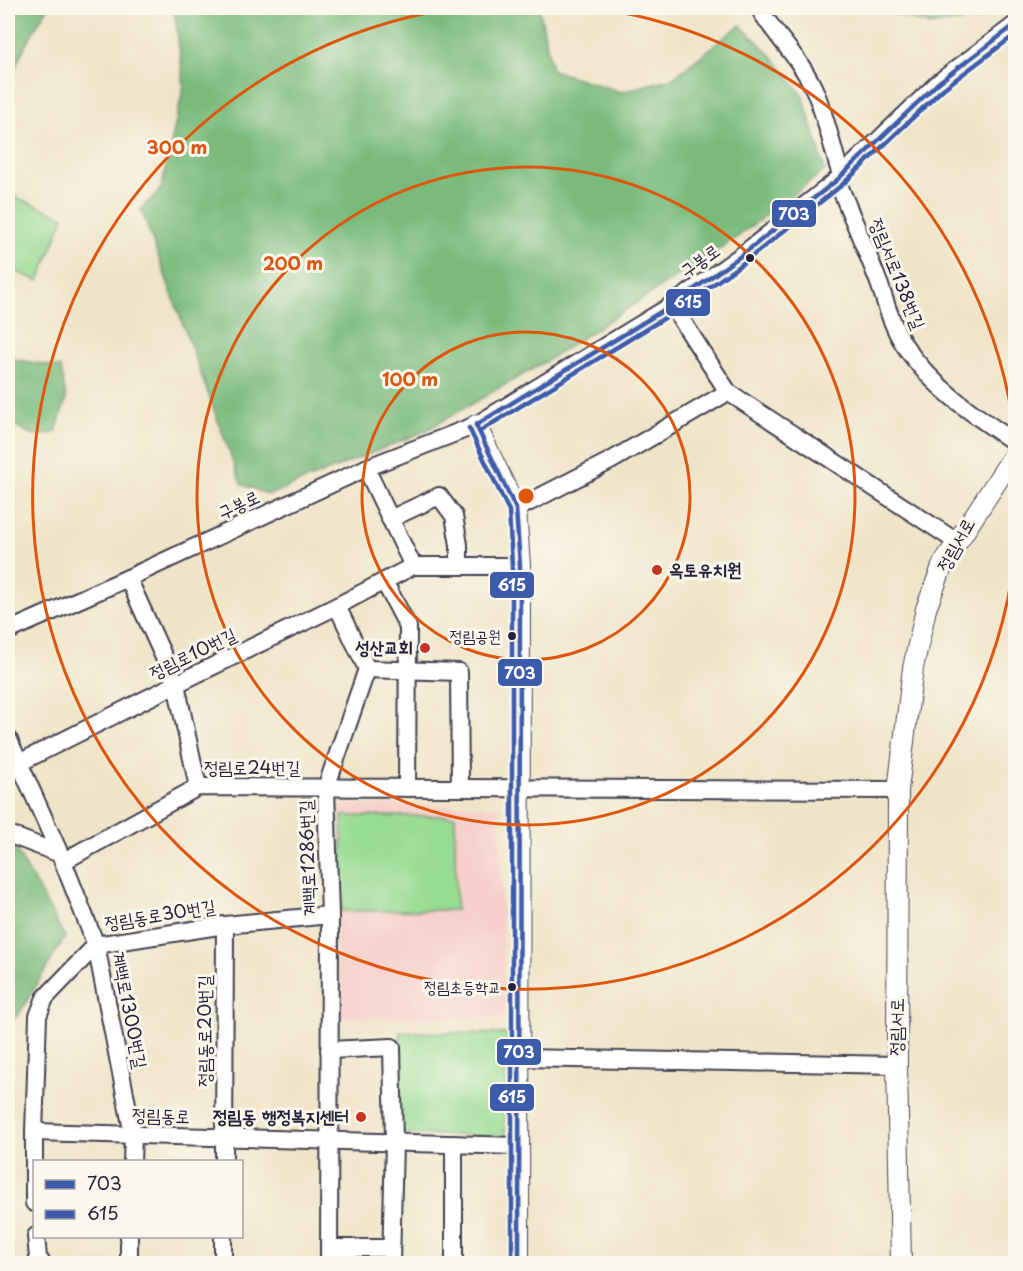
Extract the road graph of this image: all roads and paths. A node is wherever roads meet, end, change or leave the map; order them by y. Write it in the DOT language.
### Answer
graph roads {
  1 [pos="759,8"];
  2 [pos="1016,24"];
  3 [pos="839,178"];
  4 [pos="672,305"];
  5 [pos="728,392"];
  6 [pos="476,425"];
  7 [pos="1016,443"];
  8 [pos="1016,452"];
  9 [pos="366,468"];
  10 [pos="516,509"];
  11 [pos="390,519"];
  12 [pos="957,542"];
  13 [pos="459,565"];
  14 [pos="520,566"];
  15 [pos="413,567"];
  16 [pos="128,578"];
  17 [pos="384,581"];
  18 [pos="337,606"];
  19 [pos="8,631"];
  20 [pos="367,669"];
  21 [pos="408,670"];
  22 [pos="176,684"];
  23 [pos="8,738"];
  24 [pos="19,763"];
  25 [pos="198,787"];
  26 [pos="326,788"];
  27 [pos="407,788"];
  28 [pos="520,788"];
  29 [pos="460,789"];
  30 [pos="898,790"];
  31 [pos="8,834"];
  32 [pos="62,857"];
  33 [pos="330,915"];
  34 [pos="225,925"];
  35 [pos="96,945"];
  36 [pos="329,1050"];
  37 [pos="520,1058"];
  38 [pos="897,1065"];
  39 [pos="34,1132"];
  40 [pos="133,1135"];
  41 [pos="224,1138"];
  42 [pos="330,1140"];
  43 [pos="394,1142"];
  44 [pos="454,1144"];
  45 [pos="520,1146"];
  46 [pos="34,1160"];
  47 [pos="132,1160"];
  48 [pos="224,1160"];
  49 [pos="36,1238"];
  50 [pos="129,1238"];
  51 [pos="223,1238"];
  52 [pos="329,1256"];
  53 [pos="391,1256"];
  54 [pos="43,1263"];
  55 [pos="129,1263"];
  56 [pos="223,1263"];
  57 [pos="454,1263"];
  58 [pos="519,1263"];
  59 [pos="901,1263"];
  1 -- 3 [label="street, 정림서로138번길"];
  2 -- 3 [label="street, 구봉로"];
  3 -- 4 [label="street, 구봉로"];
  3 -- 7 [label="street, 정림서로138번길"];
  4 -- 5 [label="street"];
  4 -- 6 [label="street, 구봉로"];
  5 -- 10 [label="street"];
  5 -- 12 [label="street"];
  6 -- 9 [label="street, 구봉로"];
  6 -- 10 [label="main road"];
  8 -- 12 [label="main road, 정림서로"];
  9 -- 11 [label="street"];
  9 -- 16 [label="street, 구봉로"];
  10 -- 14 [label="main road"];
  11 -- 13 [label="street"];
  11 -- 15 [label="street"];
  12 -- 30 [label="main road, 정림서로"];
  13 -- 14 [label="street, 정림로10번길"];
  13 -- 15 [label="street, 정림로10번길"];
  14 -- 28 [label="main road"];
  15 -- 17 [label="street, 정림로10번길"];
  16 -- 19 [label="street, 구봉로"];
  16 -- 22 [label="street"];
  17 -- 18 [label="street, 정림로10번길"];
  17 -- 21 [label="street"];
  18 -- 20 [label="street"];
  18 -- 22 [label="street, 정림로10번길"];
  20 -- 21 [label="street"];
  20 -- 26 [label="street, 계백로1286번길"];
  21 -- 27 [label="street"];
  21 -- 29 [label="street"];
  22 -- 24 [label="street, 정림로10번길"];
  22 -- 25 [label="street"];
  23 -- 24 [label="street, 계백로1300번길"];
  24 -- 32 [label="street, 계백로1300번길"];
  25 -- 26 [label="street, 정림로24번길"];
  25 -- 32 [label="street, 정림로24번길"];
  26 -- 27 [label="street, 정림로24번길"];
  26 -- 33 [label="street, 계백로1286번길"];
  27 -- 29 [label="street, 정림로24번길"];
  28 -- 29 [label="street, 정림로24번길"];
  28 -- 30 [label="street"];
  28 -- 37 [label="main road"];
  30 -- 38 [label="main road, 정림서로"];
  31 -- 32 [label="street"];
  32 -- 35 [label="street, 계백로1300번길"];
  33 -- 34 [label="street, 정림동로30번길"];
  33 -- 36 [label="street, 계백로1286번길"];
  34 -- 35 [label="street, 정림동로30번길"];
  34 -- 41 [label="street, 정림동로20번길"];
  35 -- 39 [label="street, 정림동로30번길"];
  35 -- 40 [label="street, 계백로1300번길"];
  36 -- 42 [label="street, 계백로1286번길"];
  36 -- 43 [label="street"];
  37 -- 38 [label="street"];
  37 -- 45 [label="main road"];
  38 -- 59 [label="main road, 정림서로"];
  39 -- 40 [label="street, 정림동로"];
  39 -- 46 [label="street"];
  40 -- 41 [label="street, 정림동로"];
  40 -- 47 [label="street, 계백로1300번길"];
  41 -- 42 [label="street, 정림동로"];
  41 -- 48 [label="street, 정림동로20번길"];
  42 -- 43 [label="street, 정림동로"];
  42 -- 52 [label="street, 계백로1286번길"];
  43 -- 44 [label="street, 정림동로"];
  43 -- 53 [label="street"];
  44 -- 45 [label="street, 정림동로"];
  44 -- 57 [label="street"];
  45 -- 58 [label="main road"];
  49 -- 54 [label="street"];
  50 -- 55 [label="street"];
  51 -- 56 [label="street"];
  52 -- 53 [label="street"];
}
